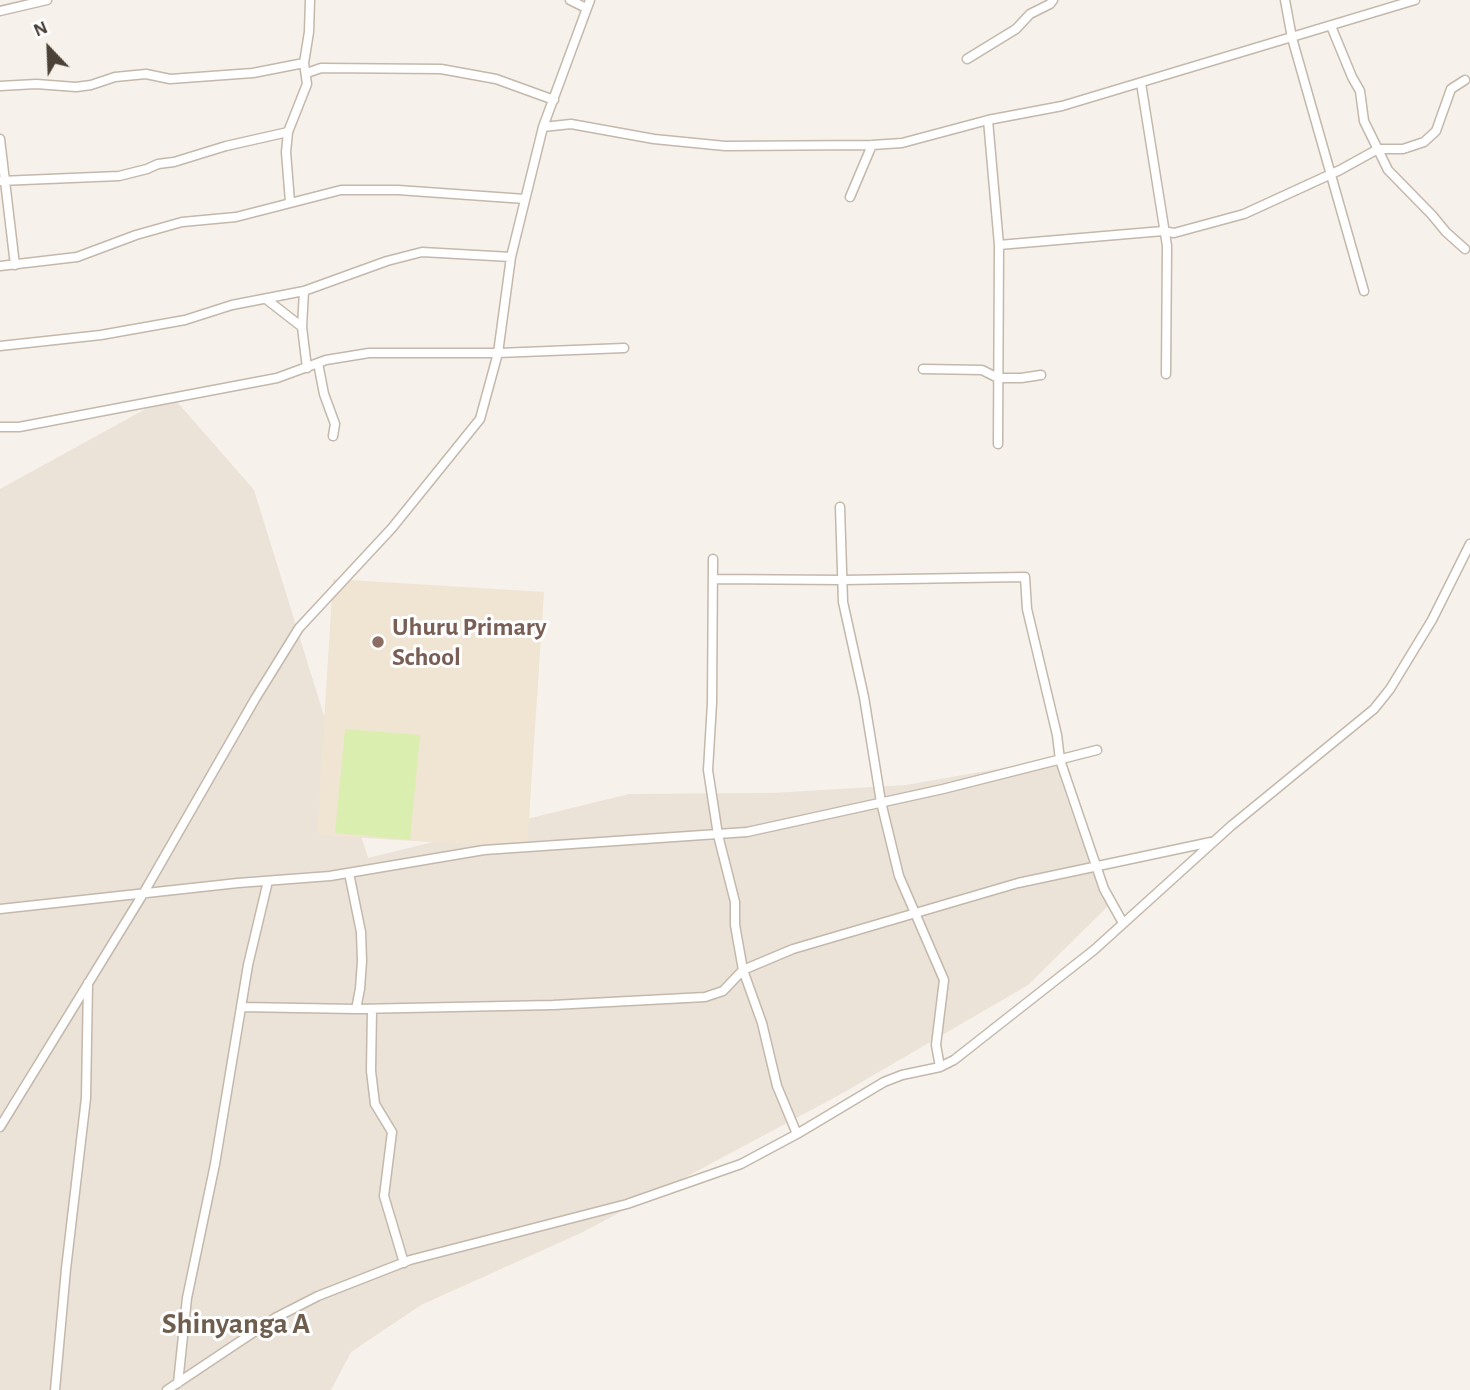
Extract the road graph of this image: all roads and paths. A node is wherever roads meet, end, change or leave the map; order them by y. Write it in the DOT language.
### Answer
graph roads {
  1 [pos="47,0"];
  2 [pos="310,0"];
  3 [pos="570,0"];
  4 [pos="1053,0"];
  5 [pos="1284,0"];
  6 [pos="1415,0"];
  7 [pos="588,4"];
  8 [pos="0,11"];
  9 [pos="1331,26"];
  10 [pos="1292,38"];
  11 [pos="967,59"];
  12 [pos="304,63"];
  13 [pos="307,74"];
  14 [pos="1465,80"];
  15 [pos="1141,83"];
  16 [pos="0,86"];
  17 [pos="554,100"];
  18 [pos="988,120"];
  19 [pos="543,127"];
  20 [pos="288,132"];
  21 [pos="0,139"];
  22 [pos="872,145"];
  23 [pos="1378,149"];
  24 [pos="1332,173"];
  25 [pos="3,181"];
  26 [pos="850,197"];
  27 [pos="525,199"];
  28 [pos="290,202"];
  29 [pos="1163,231"];
  30 [pos="999,245"];
  31 [pos="1465,249"];
  32 [pos="511,257"];
  33 [pos="15,265"];
  34 [pos="0,267"];
  35 [pos="304,291"];
  36 [pos="1364,291"];
  37 [pos="266,299"];
  38 [pos="302,327"];
  39 [pos="0,346"];
  40 [pos="624,348"];
  41 [pos="498,354"];
  42 [pos="318,363"];
  43 [pos="307,368"];
  44 [pos="923,369"];
  45 [pos="1166,374"];
  46 [pos="1041,375"];
  47 [pos="998,378"];
  48 [pos="0,427"];
  49 [pos="333,436"];
  50 [pos="998,444"];
  51 [pos="840,507"];
  52 [pos="1470,544"];
  53 [pos="713,559"];
  54 [pos="713,579"];
  55 [pos="843,580"];
  56 [pos="1097,750"];
  57 [pos="1060,760"];
  58 [pos="881,802"];
  59 [pos="718,835"];
  60 [pos="1213,842"];
  61 [pos="1097,866"];
  62 [pos="349,873"];
  63 [pos="268,881"];
  64 [pos="143,894"];
  65 [pos="0,909"];
  66 [pos="915,914"];
  67 [pos="1123,923"];
  68 [pos="743,970"];
  69 [pos="88,980"];
  70 [pos="241,1007"];
  71 [pos="356,1009"];
  72 [pos="372,1009"];
  73 [pos="940,1066"];
  74 [pos="0,1127"];
  75 [pos="797,1134"];
  76 [pos="404,1262"];
  77 [pos="178,1383"];
  78 [pos="55,1390"];
  79 [pos="167,1390"];
  1 -- 8 [label="street"];
  2 -- 12 [label="street"];
  3 -- 7 [label="street"];
  4 -- 11 [label="street"];
  5 -- 10 [label="street"];
  6 -- 9 [label="street"];
  7 -- 17 [label="street"];
  9 -- 10 [label="street"];
  9 -- 23 [label="street"];
  10 -- 15 [label="street"];
  10 -- 24 [label="street"];
  12 -- 13 [label="street"];
  12 -- 16 [label="street"];
  13 -- 17 [label="street"];
  13 -- 20 [label="street"];
  14 -- 23 [label="street"];
  15 -- 18 [label="street"];
  15 -- 29 [label="street"];
  17 -- 19 [label="street"];
  18 -- 22 [label="street"];
  18 -- 30 [label="street"];
  19 -- 22 [label="street"];
  19 -- 27 [label="street"];
  20 -- 25 [label="street"];
  20 -- 28 [label="street"];
  21 -- 25 [label="street"];
  22 -- 26 [label="street"];
  23 -- 24 [label="street"];
  23 -- 31 [label="street"];
  24 -- 29 [label="street"];
  24 -- 36 [label="street"];
  25 -- 33 [label="street"];
  27 -- 28 [label="street"];
  27 -- 32 [label="street"];
  28 -- 33 [label="street"];
  29 -- 30 [label="street"];
  29 -- 45 [label="street"];
  30 -- 47 [label="street"];
  32 -- 35 [label="street"];
  32 -- 41 [label="street"];
  33 -- 34 [label="street"];
  35 -- 37 [label="street"];
  35 -- 38 [label="street"];
  37 -- 38 [label="street"];
  37 -- 39 [label="street"];
  38 -- 43 [label="street"];
  40 -- 41 [label="street"];
  41 -- 42 [label="street"];
  41 -- 64 [label="street"];
  42 -- 43 [label="street"];
  42 -- 49 [label="street"];
  43 -- 48 [label="street"];
  44 -- 47 [label="street"];
  46 -- 47 [label="street"];
  47 -- 50 [label="street"];
  51 -- 55 [label="street"];
  52 -- 60 [label="street"];
  53 -- 54 [label="street"];
  54 -- 55 [label="street"];
  54 -- 59 [label="street"];
  55 -- 57 [label="street"];
  55 -- 58 [label="street"];
  56 -- 57 [label="street"];
  57 -- 58 [label="street"];
  57 -- 61 [label="street"];
  58 -- 59 [label="street"];
  58 -- 66 [label="street"];
  59 -- 62 [label="street"];
  59 -- 68 [label="street"];
  60 -- 61 [label="street"];
  60 -- 67 [label="street"];
  61 -- 66 [label="street"];
  61 -- 67 [label="street"];
  62 -- 63 [label="street"];
  62 -- 71 [label="street"];
  63 -- 64 [label="street"];
  63 -- 70 [label="street"];
  64 -- 65 [label="street"];
  64 -- 69 [label="street"];
  66 -- 68 [label="street"];
  66 -- 73 [label="street"];
  67 -- 73 [label="street"];
  68 -- 72 [label="street"];
  68 -- 75 [label="street"];
  69 -- 74 [label="street"];
  69 -- 78 [label="street"];
  70 -- 71 [label="street"];
  70 -- 77 [label="street"];
  71 -- 72 [label="street"];
  72 -- 76 [label="street"];
  73 -- 75 [label="street"];
  75 -- 76 [label="street"];
  76 -- 77 [label="street"];
  77 -- 79 [label="street"];
}
